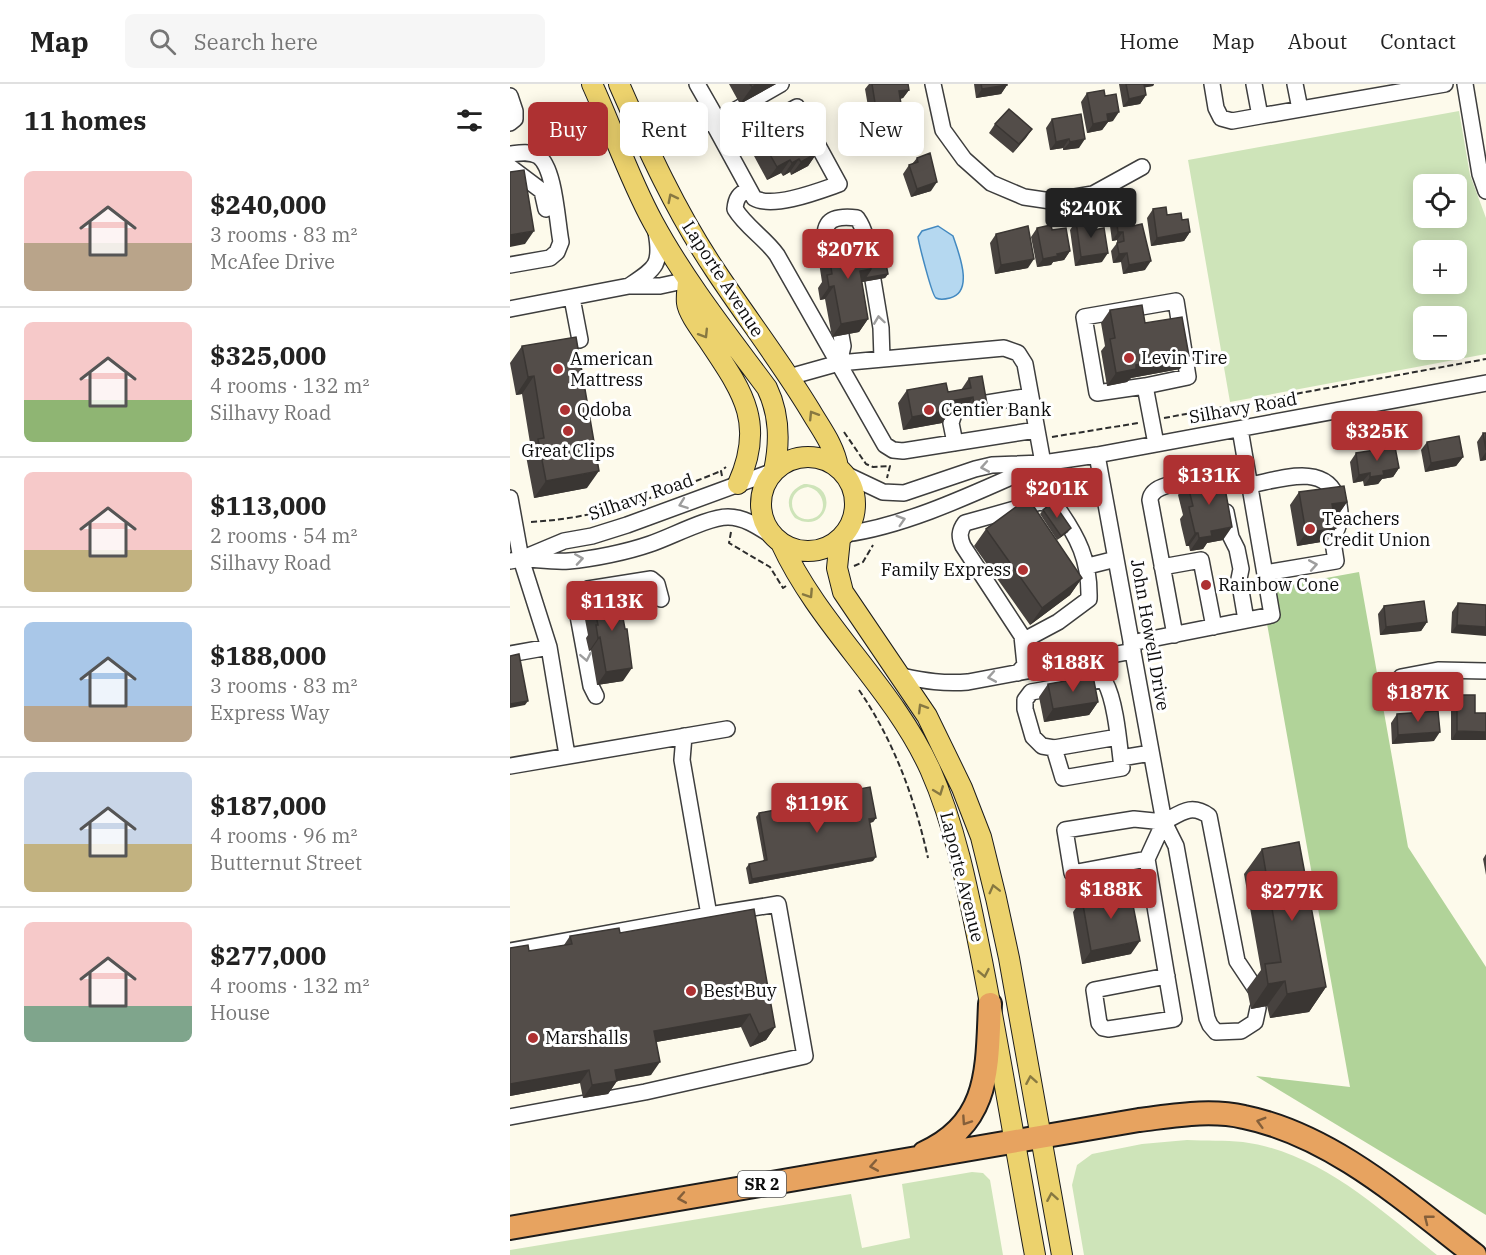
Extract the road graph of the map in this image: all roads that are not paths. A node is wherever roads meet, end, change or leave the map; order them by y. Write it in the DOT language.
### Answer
graph roads {
  1 [pos="592,84"];
  2 [pos="619,84"];
  3 [pos="697,84"];
  4 [pos="781,84"];
  5 [pos="933,84"];
  6 [pos="1212,84"];
  7 [pos="1254,84"];
  8 [pos="1295,84"];
  9 [pos="1445,84"];
  10 [pos="1465,84"];
  11 [pos="510,96"];
  12 [pos="627,102"];
  13 [pos="1300,109"];
  14 [pos="1260,116"];
  15 [pos="510,123"];
  16 [pos="708,123"];
  17 [pos="713,123"];
  18 [pos="1479,123"];
  19 [pos="720,135"];
  20 [pos="510,154"];
  21 [pos="651,156"];
  22 [pos="731,156"];
  23 [pos="824,156"];
  24 [pos="510,166"];
  25 [pos="1142,167"];
  26 [pos="749,189"];
  27 [pos="1486,189"];
  28 [pos="654,224"];
  29 [pos="559,232"];
  30 [pos="827,254"];
  31 [pos="510,265"];
  32 [pos="688,280"];
  33 [pos="629,286"];
  34 [pos="572,298"];
  35 [pos="510,309"];
  36 [pos="842,335"];
  37 [pos="580,340"];
  38 [pos="882,359"];
  39 [pos="839,363"];
  40 [pos="789,377"];
  41 [pos="1486,383"];
  42 [pos="1145,386"];
  43 [pos="1030,396"];
  44 [pos="975,405"];
  45 [pos="955,411"];
  46 [pos="1240,429"];
  47 [pos="1037,435"];
  48 [pos="955,443"];
  49 [pos="1156,444"];
  50 [pos="1097,455"];
  51 [pos="1043,463"];
  52 [pos="841,470"];
  53 [pos="774,471"];
  54 [pos="1324,481"];
  55 [pos="738,484"];
  56 [pos="1250,485"];
  57 [pos="510,498"];
  58 [pos="1327,500"];
  59 [pos="955,502"];
  60 [pos="1329,516"];
  61 [pos="965,523"];
  62 [pos="842,537"];
  63 [pos="1333,537"];
  64 [pos="778,540"];
  65 [pos="1116,559"];
  66 [pos="516,560"];
  67 [pos="1088,566"];
  68 [pos="1162,567"];
  69 [pos="1265,573"];
  70 [pos="661,599"];
  71 [pos="1246,620"];
  72 [pos="1214,627"];
  73 [pos="1175,634"];
  74 [pos="1029,635"];
  75 [pos="549,647"];
  76 [pos="1132,647"];
  77 [pos="510,654"];
  78 [pos="1486,671"];
  79 [pos="1018,673"];
  80 [pos="902,676"];
  81 [pos="1401,677"];
  82 [pos="596,696"];
  83 [pos="727,729"];
  84 [pos="684,736"];
  85 [pos="1118,737"];
  86 [pos="1054,748"];
  87 [pos="1151,753"];
  88 [pos="567,755"];
  89 [pos="1121,758"];
  90 [pos="510,766"];
  91 [pos="1164,822"];
  92 [pos="1147,859"];
  93 [pos="709,915"];
  94 [pos="510,951"];
  95 [pos="1167,976"];
  96 [pos="1255,988"];
  97 [pos="990,1004"];
  98 [pos="1258,1008"];
  99 [pos="510,1117"];
  100 [pos="1041,1138"];
  101 [pos="1015,1143"];
  102 [pos="908,1160"];
  103 [pos="510,1227"];
  104 [pos="1035,1255"];
  105 [pos="1062,1255"];
  106 [pos="1475,1255"];
  1 -- 28 [label="main road, Laporte Avenue"];
  2 -- 12 [label="main road, Laporte Avenue"];
  3 -- 17 [label="street"];
  4 -- 17 [label="street"];
  5 -- 25 [label="street"];
  6 -- 14 [label="street"];
  7 -- 14 [label="street"];
  8 -- 13 [label="street"];
  9 -- 13 [label="street"];
  10 -- 18 [label="street"];
  11 -- 15 [label="street"];
  13 -- 14 [label="street"];
  16 -- 17 [label="street"];
  17 -- 19 [label="street"];
  18 -- 27 [label="street"];
  20 -- 29 [label="street"];
  40 -- 21 [label="main road, Laporte Avenue, one-way"];
  22 -- 26 [label="street"];
  23 -- 26 [label="street"];
  24 -- 29 [label="street"];
  26 -- 39 [label="street"];
  28 -- 32 [label="main road, Laporte Avenue"];
  28 -- 33 [label="street"];
  29 -- 31 [label="street"];
  38 -- 30 [label="street, one-way"];
  32 -- 33 [label="street"];
  32 -- 53 [label="main road, Laporte Avenue"];
  32 -- 55 [label="main road, one-way"];
  33 -- 34 [label="street"];
  34 -- 35 [label="street"];
  34 -- 37 [label="street"];
  36 -- 39 [label="street"];
  38 -- 39 [label="street"];
  38 -- 43 [label="street"];
  39 -- 40 [label="street"];
  39 -- 48 [label="street"];
  52 -- 40 [label="main road, Laporte Avenue, one-way"];
  41 -- 46 [label="street, Silhavy Road"];
  42 -- 42 [label="street"];
  42 -- 49 [label="street"];
  43 -- 44 [label="street"];
  43 -- 47 [label="street"];
  45 -- 48 [label="street"];
  46 -- 49 [label="street, Silhavy Road"];
  46 -- 56 [label="street"];
  47 -- 48 [label="street"];
  47 -- 51 [label="street"];
  49 -- 50 [label="street, Silhavy Road"];
  50 -- 51 [label="street, Silhavy Road"];
  50 -- 65 [label="street, John Howell Drive"];
  51 -- 52 [label="street, Silhavy Road, one-way"];
  51 -- 59 [label="street, Silhavy Road"];
  52 -- 53 [label="main road"];
  52 -- 62 [label="main road"];
  53 -- 55 [label="street, Silhavy Road"];
  53 -- 64 [label="main road"];
  54 -- 56 [label="street"];
  54 -- 58 [label="street"];
  54 -- 63 [label="street"];
  55 -- 66 [label="street, Silhavy Road, one-way"];
  56 -- 69 [label="street"];
  57 -- 66 [label="street"];
  59 -- 61 [label="street"];
  62 -- 59 [label="street, Silhavy Road, one-way"];
  60 -- 63 [label="street"];
  61 -- 67 [label="street"];
  61 -- 74 [label="street"];
  62 -- 64 [label="main road"];
  62 -- 80 [label="main road, Laporte Avenue"];
  69 -- 63 [label="street, one-way"];
  66 -- 64 [label="street, one-way"];
  64 -- 97 [label="main road, Laporte Avenue, one-way"];
  65 -- 67 [label="street"];
  65 -- 76 [label="street, John Howell Drive"];
  66 -- 75 [label="street"];
  67 -- 74 [label="street"];
  68 -- 71 [label="street"];
  68 -- 72 [label="street"];
  68 -- 73 [label="street"];
  69 -- 71 [label="street"];
  70 -- 82 [label="street, one-way"];
  71 -- 72 [label="street"];
  72 -- 73 [label="street"];
  73 -- 76 [label="street"];
  74 -- 79 [label="street"];
  75 -- 77 [label="street"];
  75 -- 88 [label="street"];
  76 -- 79 [label="street"];
  76 -- 87 [label="street, John Howell Drive"];
  78 -- 81 [label="street"];
  79 -- 80 [label="street, one-way"];
  100 -- 80 [label="main road, Laporte Avenue, one-way"];
  83 -- 84 [label="street"];
  84 -- 88 [label="street"];
  84 -- 93 [label="street"];
  85 -- 86 [label="street"];
  85 -- 86 [label="street"];
  85 -- 89 [label="street"];
  86 -- 89 [label="street"];
  87 -- 89 [label="street"];
  87 -- 91 [label="street, John Howell Drive"];
  88 -- 90 [label="street"];
  91 -- 92 [label="street"];
  91 -- 92 [label="street"];
  91 -- 96 [label="street"];
  91 -- 98 [label="street, John Howell Drive"];
  92 -- 95 [label="street"];
  93 -- 94 [label="street"];
  93 -- 99 [label="street"];
  95 -- 95 [label="street"];
  97 -- 101 [label="main road, Laporte Avenue"];
  97 -- 102 [label="highway, one-way"];
  100 -- 101 [label="highway, SR 2"];
  105 -- 100 [label="main road, Laporte Avenue, one-way"];
  106 -- 100 [label="highway, one-way"];
  101 -- 102 [label="highway, SR 2"];
  101 -- 104 [label="main road, Laporte Avenue"];
  102 -- 103 [label="highway, SR 2, one-way"];
}
